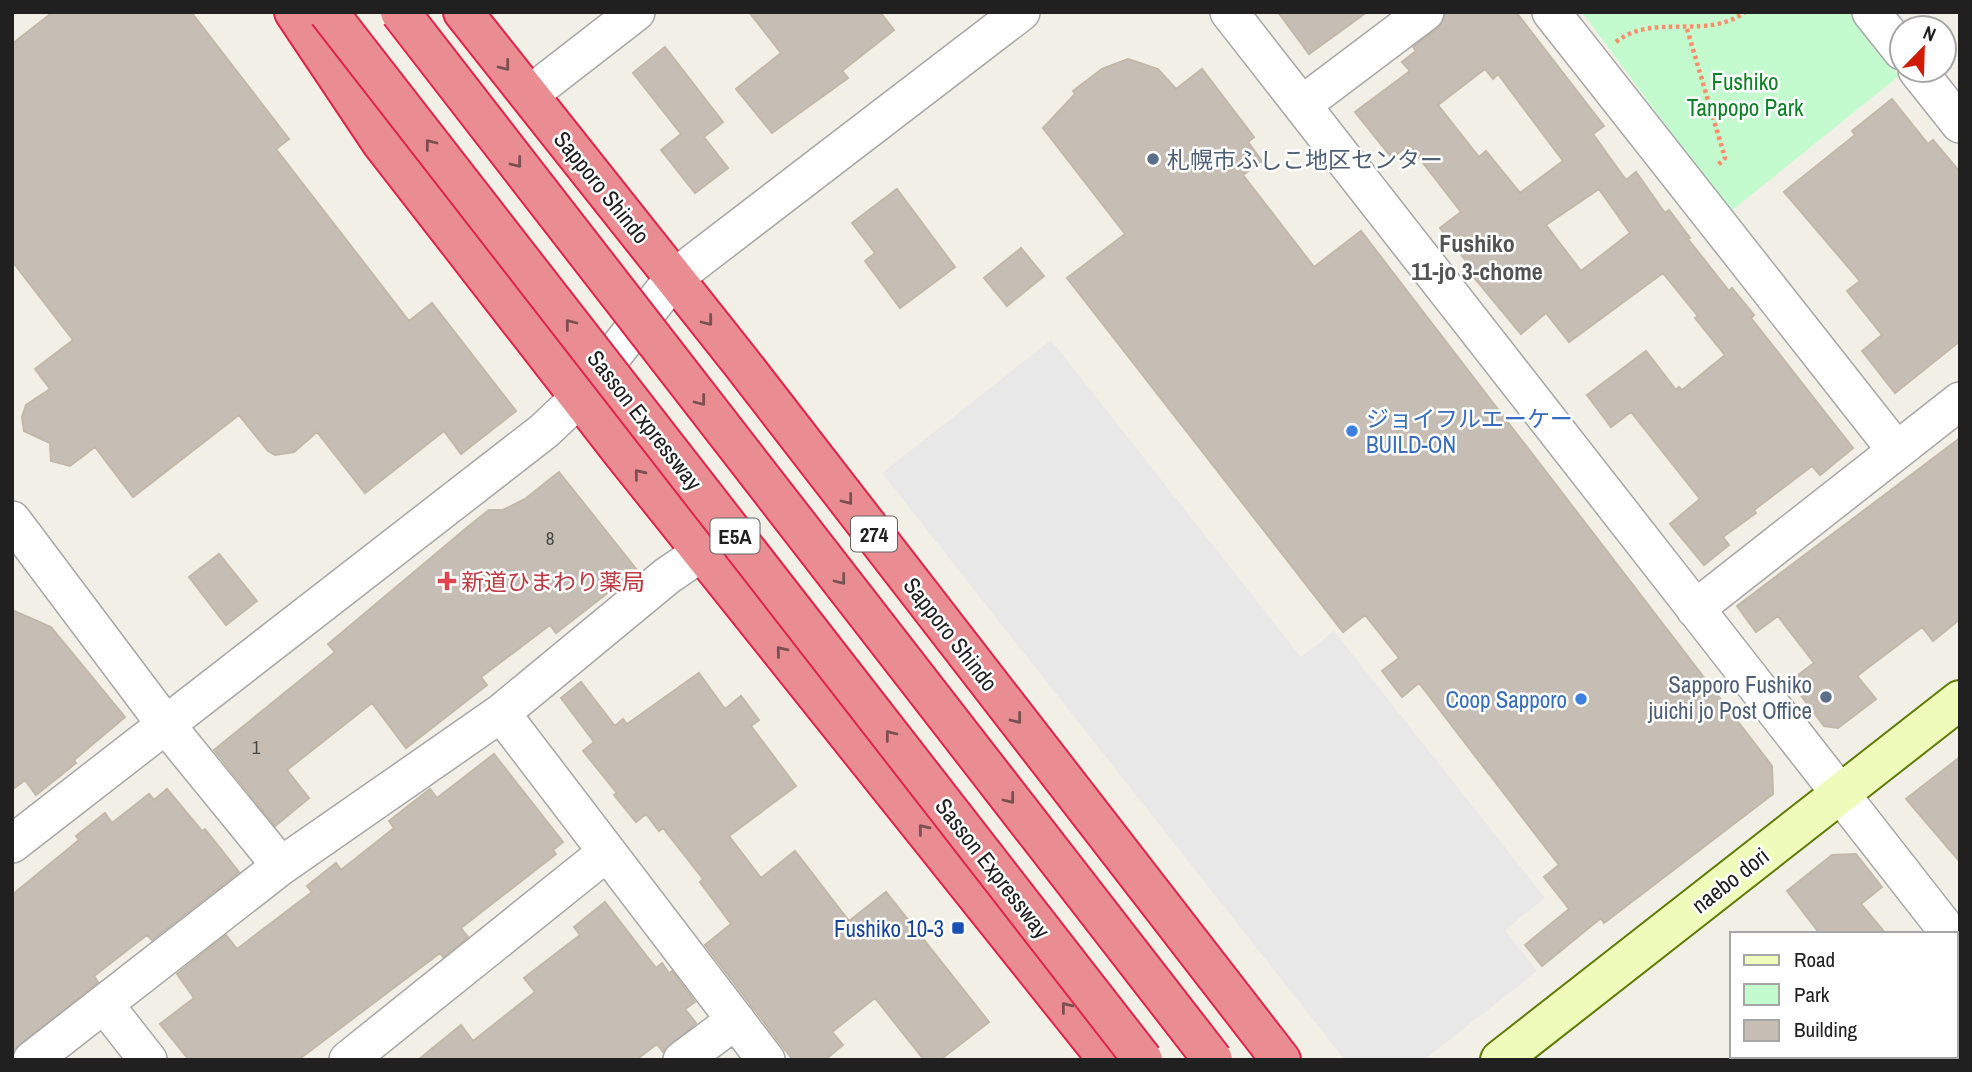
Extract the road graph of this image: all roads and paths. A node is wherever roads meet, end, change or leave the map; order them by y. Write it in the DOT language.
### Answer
graph roads {
  1 [pos="294,12"];
  2 [pos="328,12"];
  3 [pos="400,12"];
  4 [pos="463,12"];
  5 [pos="636,12"];
  6 [pos="1021,12"];
  7 [pos="1229,12"];
  8 [pos="1425,12"];
  9 [pos="1551,12"];
  10 [pos="1745,12"];
  11 [pos="1871,12"];
  12 [pos="1687,29"];
  13 [pos="1888,33"];
  14 [pos="1615,43"];
  15 [pos="1928,84"];
  16 [pos="528,95"];
  17 [pos="1303,104"];
  18 [pos="1960,124"];
  19 [pos="1711,172"];
  20 [pos="674,278"];
  21 [pos="580,397"];
  22 [pos="1960,401"];
  23 [pos="1896,450"];
  24 [pos="18,540"];
  25 [pos="702,552"];
  26 [pos="1695,609"];
  27 [pos="1960,700"];
  28 [pos="501,713"];
  29 [pos="166,725"];
  30 [pos="1841,793"];
  31 [pos="12,844"];
  32 [pos="607,852"];
  33 [pos="281,866"];
  34 [pos="1948,932"];
  35 [pos="104,1004"];
  36 [pos="736,1020"];
  37 [pos="1098,1056"];
  38 [pos="32,1060"];
  39 [pos="148,1060"];
  40 [pos="348,1060"];
  41 [pos="682,1060"];
  42 [pos="766,1060"];
  43 [pos="1143,1060"];
  44 [pos="1213,1060"];
  45 [pos="1281,1060"];
  46 [pos="1500,1060"];
  1 -- 21 [label="highway"];
  43 -- 2 [label="highway, Sasson Expressway / E5A, one-way, bridge"];
  3 -- 44 [label="highway, E5A, one-way, bridge"];
  4 -- 16 [label="highway, Sapporo Shindo / 274, one-way"];
  5 -- 16 [label="street"];
  6 -- 20 [label="street"];
  7 -- 17 [label="street"];
  8 -- 17 [label="street"];
  9 -- 23 [label="street"];
  10 -- 12 [label="path"];
  11 -- 13 [label="street"];
  12 -- 14 [label="path"];
  12 -- 19 [label="path"];
  15 -- 18 [label="street"];
  16 -- 20 [label="highway, Sapporo Shindo / 274"];
  17 -- 26 [label="street"];
  20 -- 21 [label="street"];
  20 -- 45 [label="highway, Sapporo Shindo / 274, one-way"];
  25 -- 21 [label="highway, one-way"];
  21 -- 29 [label="street"];
  22 -- 23 [label="street"];
  23 -- 26 [label="street"];
  24 -- 29 [label="street"];
  25 -- 28 [label="street"];
  37 -- 25 [label="highway, one-way"];
  26 -- 30 [label="street"];
  27 -- 30 [label="street, naebo dori"];
  28 -- 32 [label="street"];
  28 -- 33 [label="street"];
  29 -- 31 [label="street"];
  29 -- 33 [label="street"];
  30 -- 34 [label="street"];
  30 -- 46 [label="street, naebo dori"];
  32 -- 36 [label="street"];
  32 -- 40 [label="street"];
  33 -- 35 [label="street"];
  35 -- 38 [label="street"];
  35 -- 39 [label="street"];
  36 -- 41 [label="street"];
  36 -- 42 [label="street"];
}
